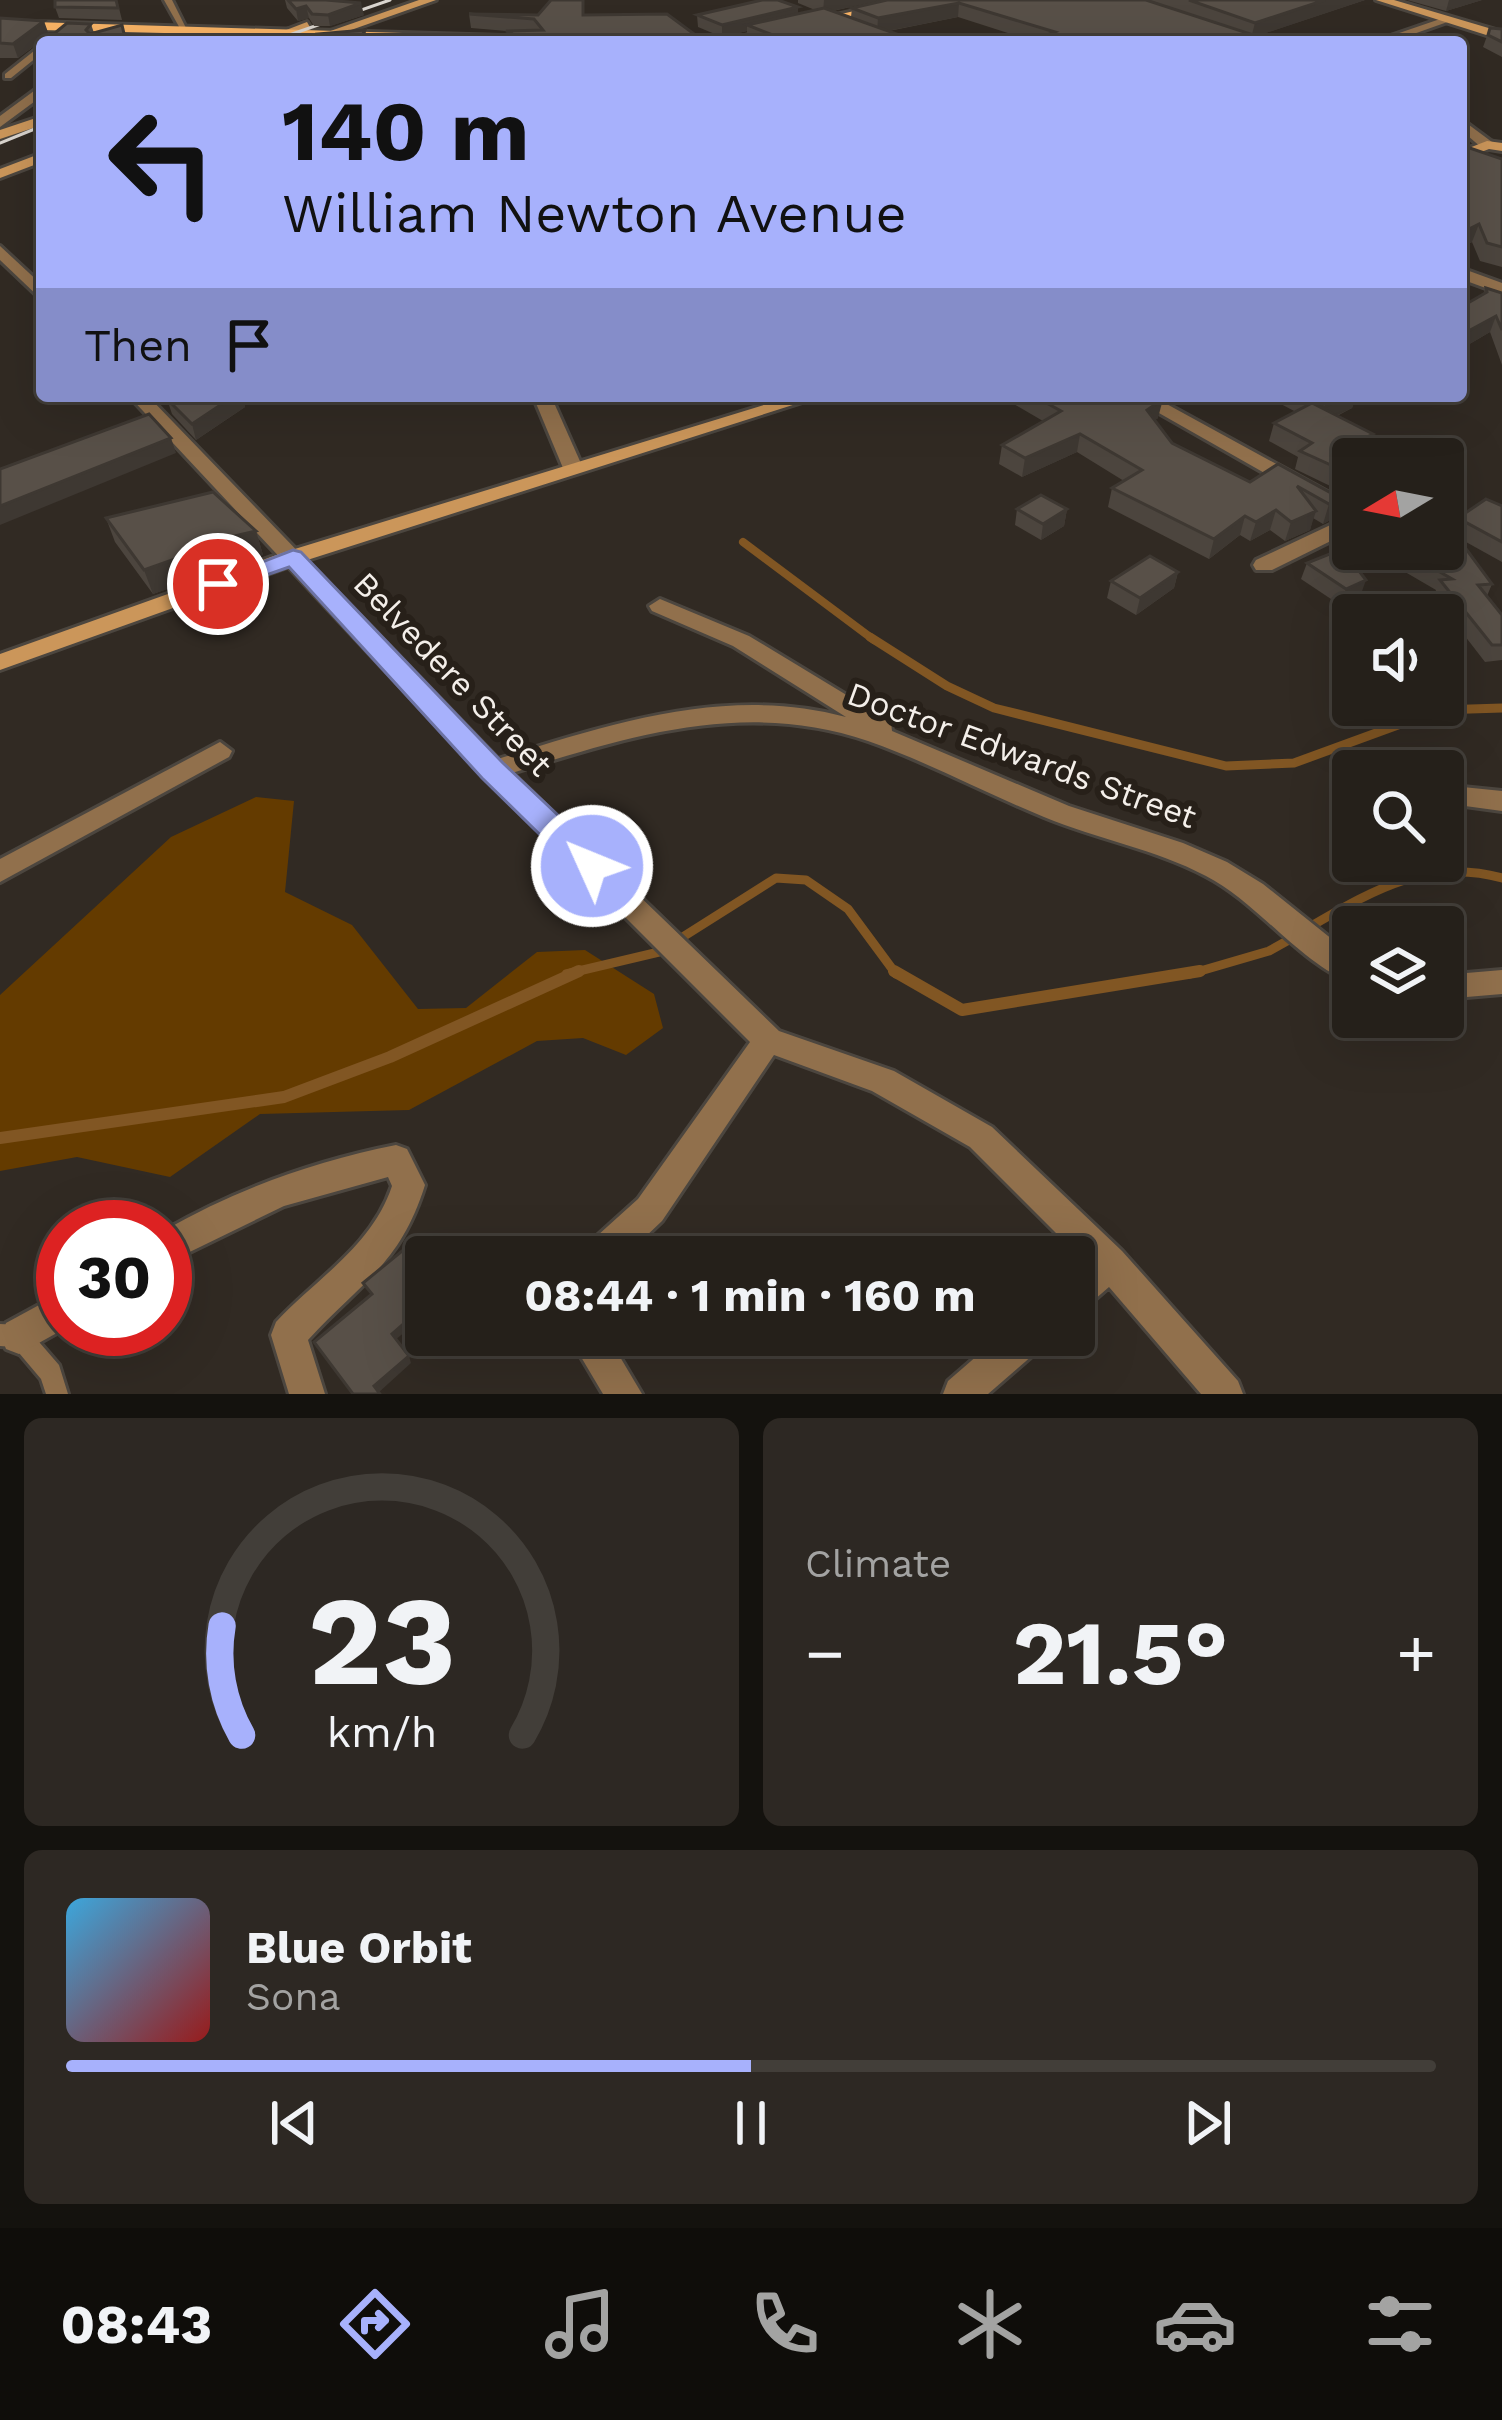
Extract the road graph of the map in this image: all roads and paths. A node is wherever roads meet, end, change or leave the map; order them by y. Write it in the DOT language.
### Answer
graph roads {
  1 [pos="183,0"];
  2 [pos="383,0"];
  3 [pos="430,0"];
  4 [pos="922,0"];
  5 [pos="1382,0"];
  6 [pos="169,1"];
  7 [pos="790,9"];
  8 [pos="1447,20"];
  9 [pos="825,22"];
  10 [pos="0,25"];
  11 [pos="70,27"];
  12 [pos="118,28"];
  13 [pos="185,30"];
  14 [pos="226,32"];
  15 [pos="284,34"];
  16 [pos="855,34"];
  17 [pos="59,36"];
  18 [pos="108,36"];
  19 [pos="233,36"];
  20 [pos="278,36"];
  21 [pos="308,36"];
  22 [pos="338,36"];
  23 [pos="756,36"];
  24 [pos="1398,36"];
  25 [pos="1502,36"];
  26 [pos="36,54"];
  27 [pos="8,76"];
  28 [pos="36,94"];
  29 [pos="36,122"];
  30 [pos="0,123"];
  31 [pos="1467,127"];
  32 [pos="0,136"];
  33 [pos="1494,147"];
  34 [pos="36,159"];
  35 [pos="0,174"];
  36 [pos="0,251"];
  37 [pos="1467,280"];
  38 [pos="36,289"];
  39 [pos="1502,289"];
  40 [pos="144,402"];
  41 [pos="545,402"];
  42 [pos="792,402"];
  43 [pos="1149,402"];
  44 [pos="573,468"];
  45 [pos="293,557"];
  46 [pos="1264,566"];
  47 [pos="660,606"];
  48 [pos="0,662"];
  49 [pos="904,743"];
  50 [pos="220,751"];
  51 [pos="493,770"];
  52 [pos="1464,794"];
  53 [pos="1502,801"];
  54 [pos="0,872"];
  55 [pos="1332,956"];
  56 [pos="1502,982"];
  57 [pos="1464,985"];
  58 [pos="768,1040"];
  59 [pos="192,1235"];
  60 [pos="622,1236"];
  61 [pos="1110,1263"];
  62 [pos="1095,1276"];
  63 [pos="10,1336"];
  64 [pos="600,1356"];
  65 [pos="1004,1356"];
  66 [pos="57,1394"];
  67 [pos="307,1394"];
  68 [pos="624,1394"];
  69 [pos="961,1394"];
  70 [pos="1225,1394"];
  1 -- 6 [label="lane"];
  2 -- 15 [label="street"];
  3 -- 22 [label="street"];
  4 -- 9 [label="main road"];
  5 -- 8 [label="street"];
  6 -- 13 [label="lane"];
  7 -- 9 [label="street"];
  8 -- 24 [label="street"];
  8 -- 25 [label="street"];
  9 -- 16 [label="street"];
  9 -- 23 [label="main road"];
  10 -- 11 [label="main road"];
  11 -- 12 [label="main road"];
  11 -- 17 [label="lane"];
  12 -- 13 [label="main road"];
  12 -- 18 [label="street"];
  13 -- 14 [label="main road"];
  14 -- 15 [label="main road"];
  14 -- 19 [label="main road"];
  15 -- 20 [label="street"];
  15 -- 21 [label="main road"];
  26 -- 27 [label="lane"];
  28 -- 30 [label="street"];
  29 -- 32 [label="street"];
  31 -- 33 [label="street"];
  34 -- 35 [label="street"];
  36 -- 38 [label="street"];
  37 -- 39 [label="street"];
  40 -- 45 [label="street, Belvedere Street"];
  41 -- 44 [label="street"];
  42 -- 44 [label="street"];
  43 -- 46 [label="street"];
  44 -- 45 [label="street"];
  45 -- 48 [label="street"];
  45 -- 51 [label="street, Belvedere Street"];
  47 -- 49 [label="street"];
  49 -- 51 [label="street, Doctor Edwards Street"];
  49 -- 55 [label="street, Doctor Edwards Street"];
  50 -- 54 [label="street"];
  51 -- 58 [label="street, Belvedere Street"];
  52 -- 53 [label="street"];
  56 -- 57 [label="street"];
  58 -- 60 [label="street"];
  58 -- 61 [label="street"];
  59 -- 67 [label="street"];
  61 -- 62 [label="street"];
  61 -- 70 [label="street"];
  63 -- 66 [label="lane"];
  64 -- 68 [label="street"];
  65 -- 69 [label="street"];
}
